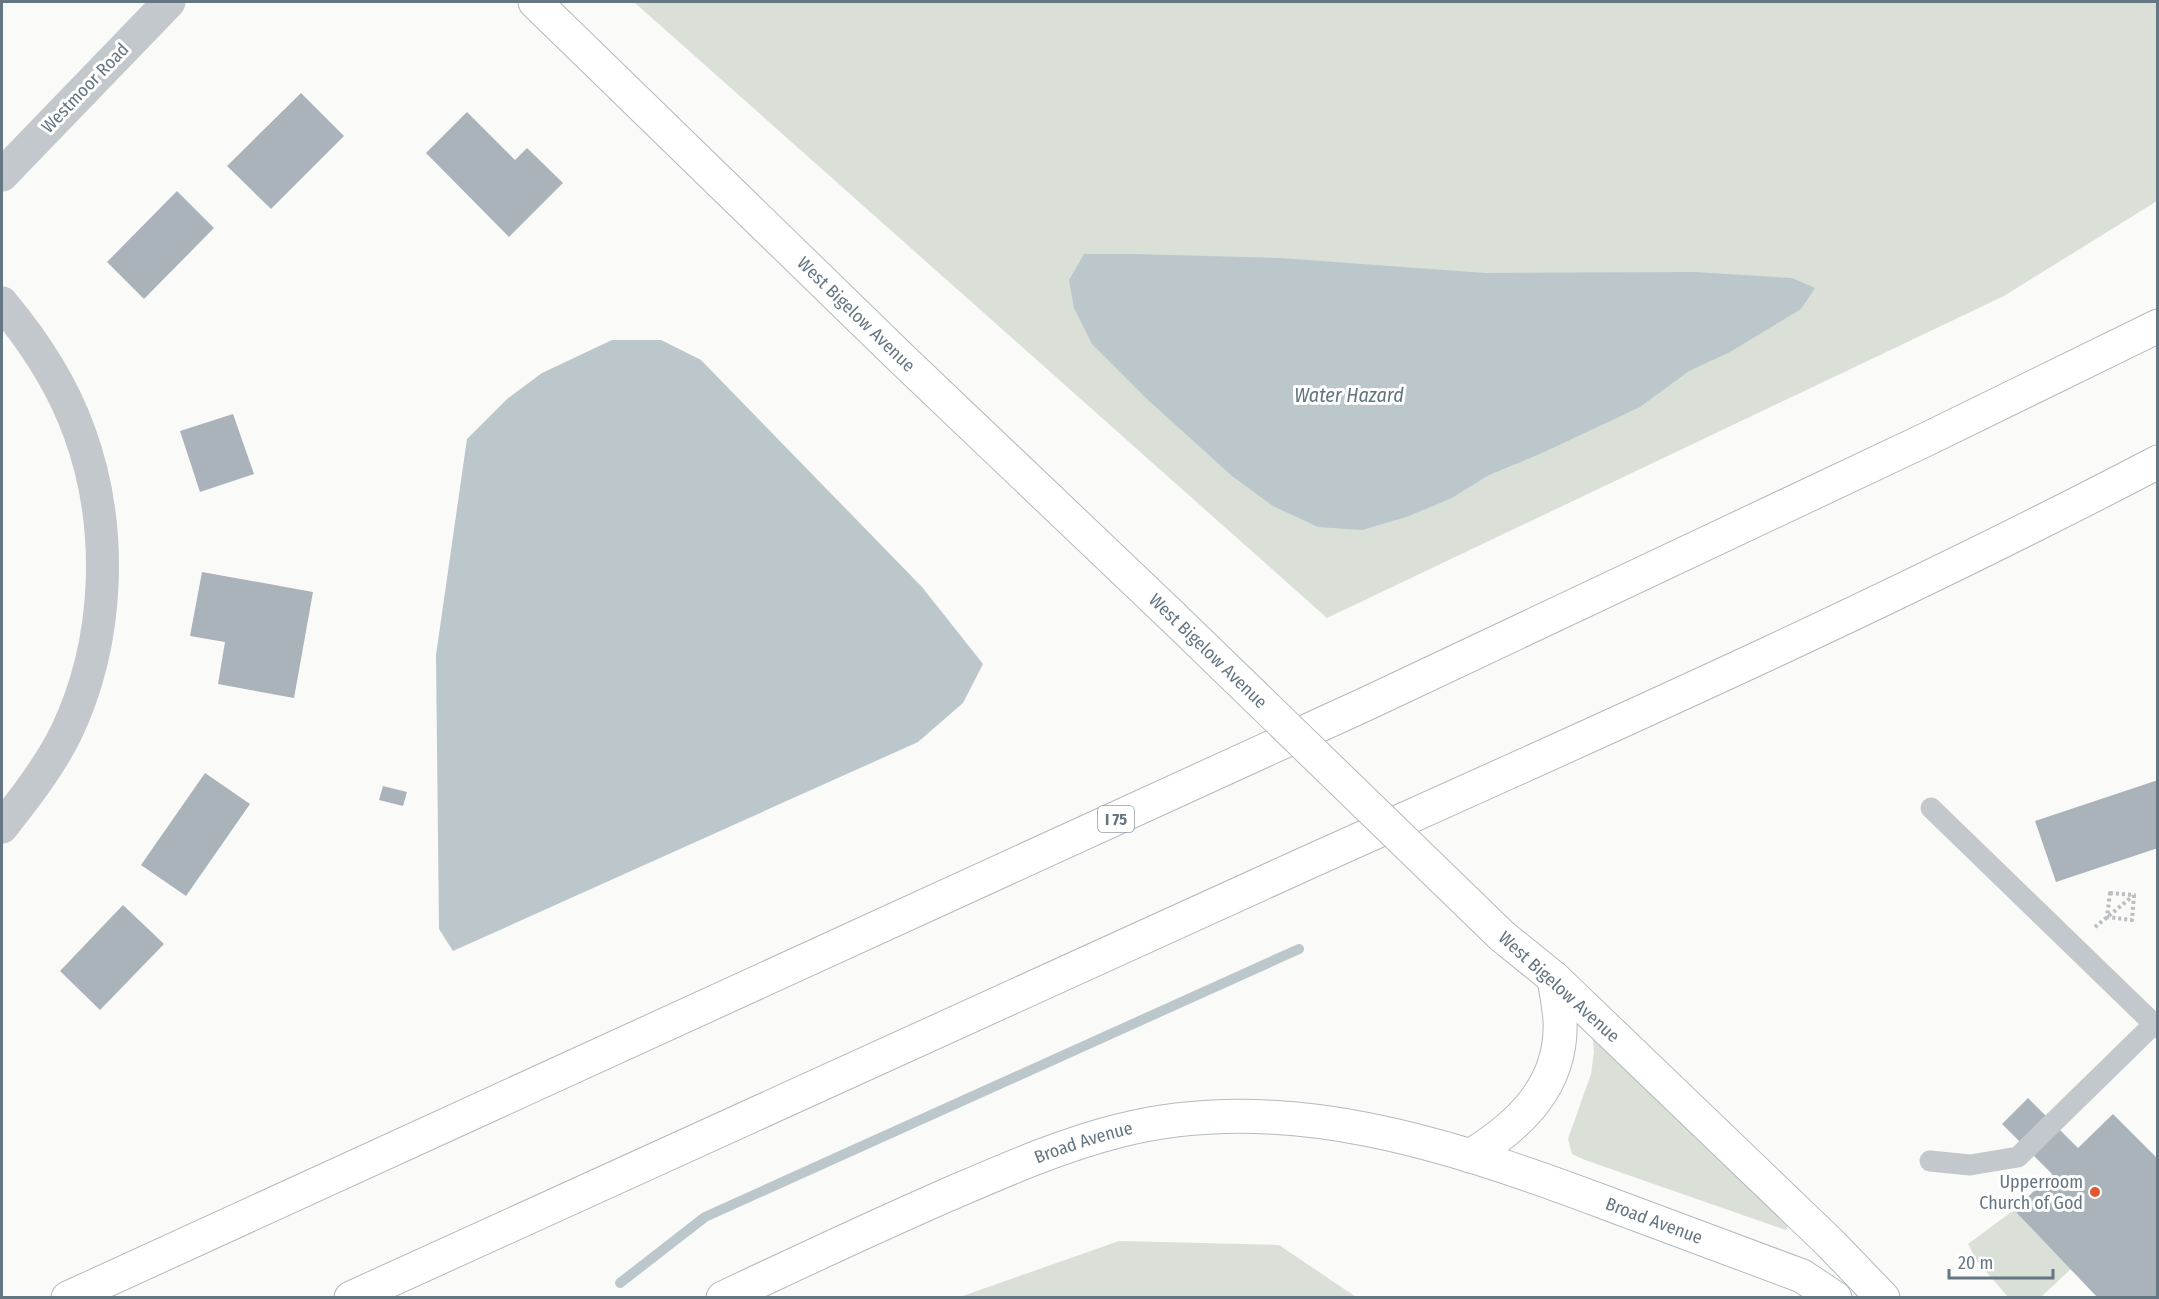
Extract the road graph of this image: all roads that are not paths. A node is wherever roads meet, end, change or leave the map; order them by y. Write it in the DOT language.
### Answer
graph roads {
  1 [pos="169,2"];
  2 [pos="535,2"];
  3 [pos="2,175"];
  4 [pos="2,303"];
  5 [pos="2157,326"];
  6 [pos="2157,462"];
  7 [pos="1931,808"];
  8 [pos="2,827"];
  9 [pos="1554,978"];
  10 [pos="2156,1026"];
  11 [pos="1470,1156"];
  12 [pos="1930,1161"];
  13 [pos="68,1298"];
  14 [pos="351,1298"];
  15 [pos="723,1298"];
  16 [pos="1835,1298"];
  17 [pos="1883,1298"];
  1 -- 3 [label="street, Westmoor Road"];
  2 -- 9 [label="main road, West Bigelow Avenue, bridge"];
  4 -- 8 [label="street"];
  5 -- 13 [label="main road, I 75"];
  6 -- 14 [label="main road"];
  7 -- 10 [label="lane"];
  9 -- 11 [label="main road"];
  9 -- 17 [label="main road, West Bigelow Avenue"];
  10 -- 12 [label="lane"];
  11 -- 15 [label="main road, Broad Avenue"];
  11 -- 16 [label="main road, Broad Avenue"];
}
